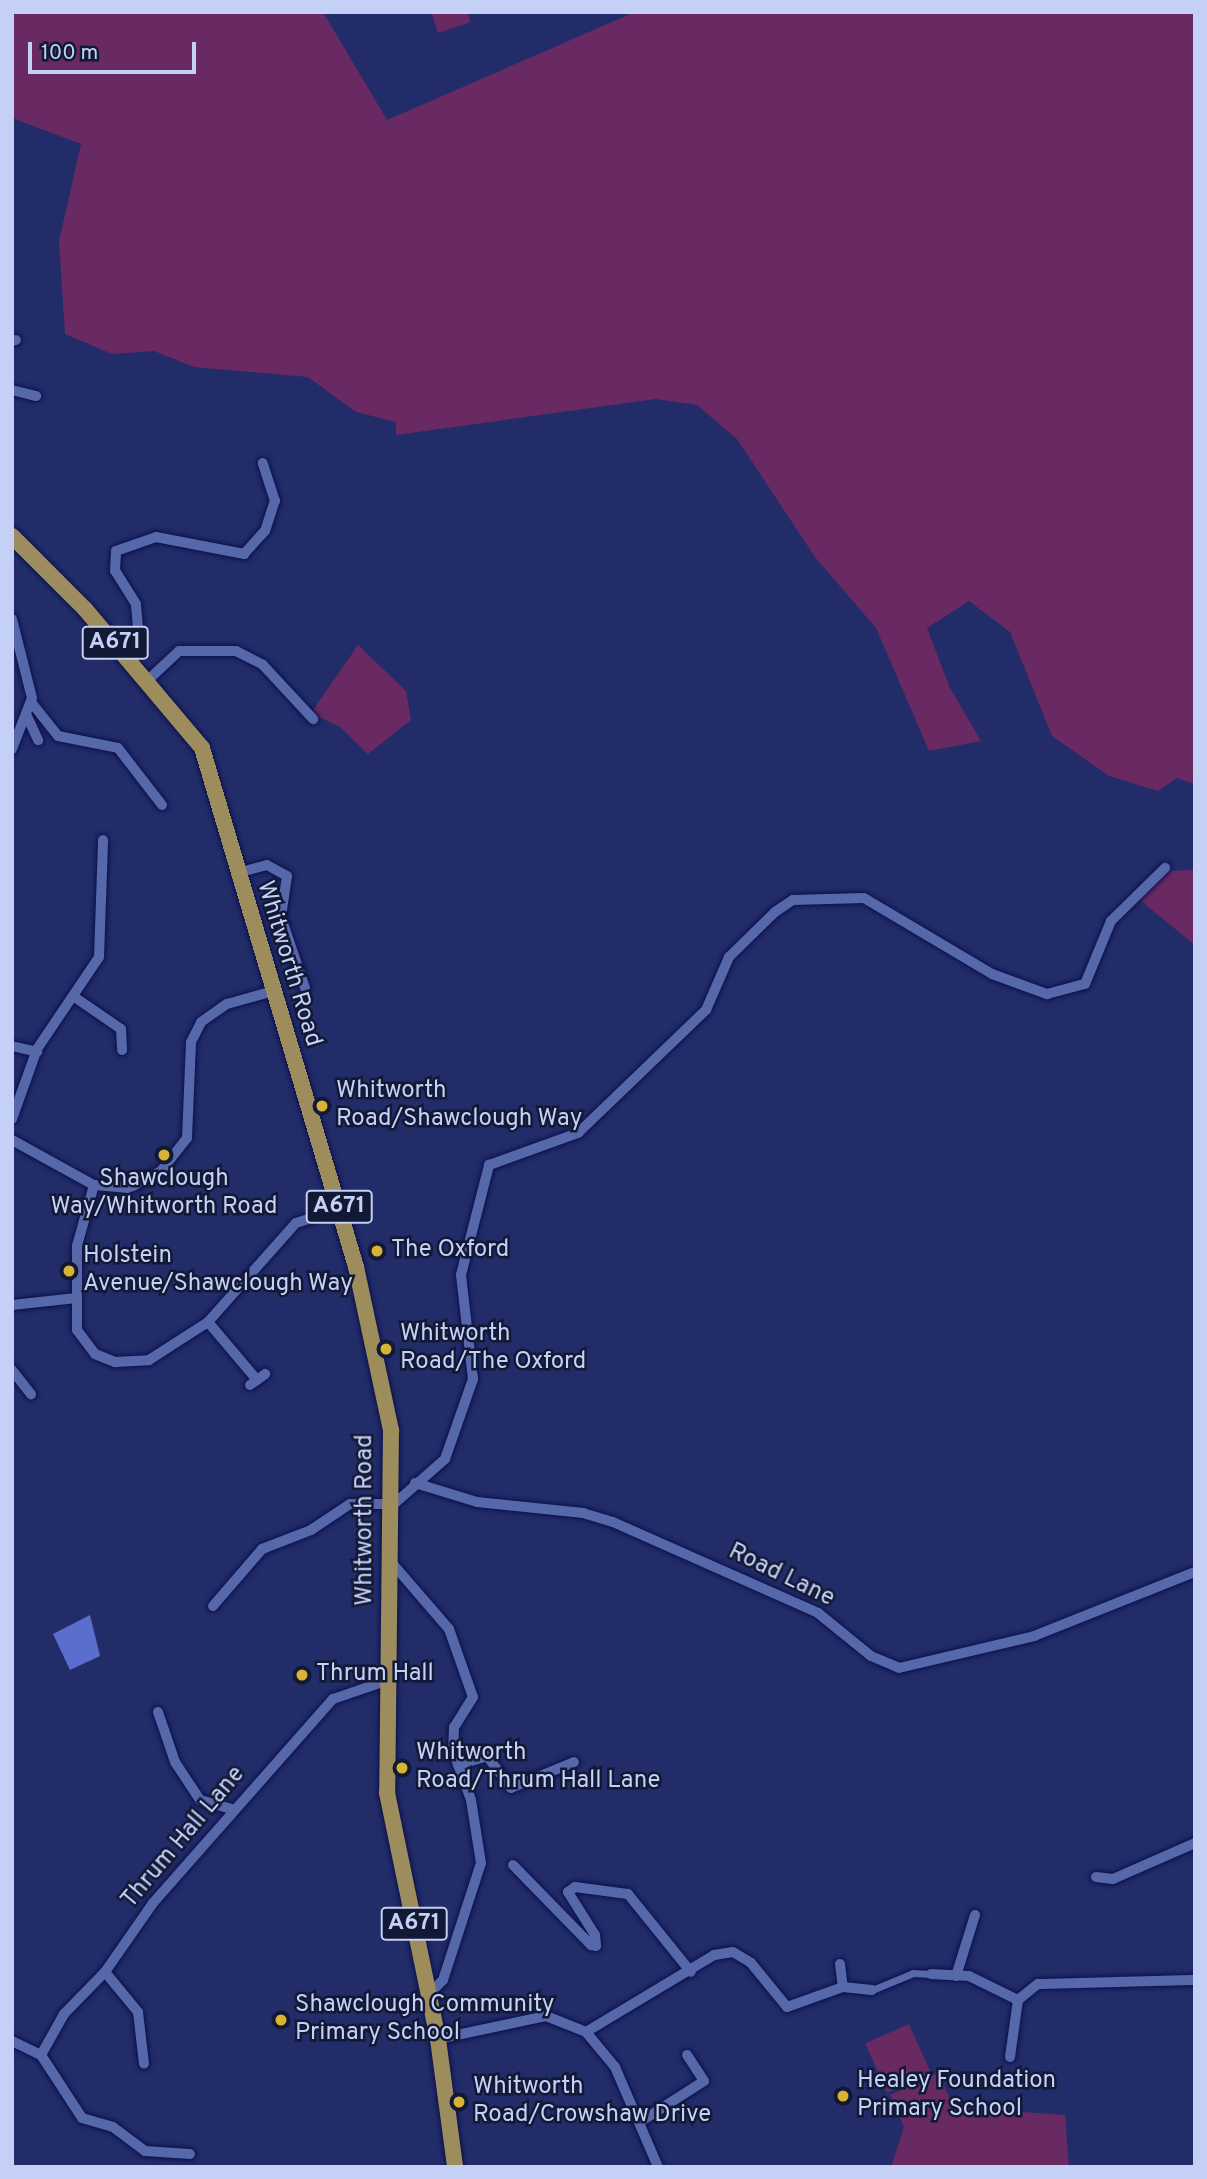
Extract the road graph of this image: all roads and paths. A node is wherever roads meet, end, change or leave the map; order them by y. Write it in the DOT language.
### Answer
graph roads {
  1 [pos="12,390"];
  2 [pos="36,396"];
  3 [pos="263,463"];
  4 [pos="15,543"];
  5 [pos="12,619"];
  6 [pos="118,646"];
  7 [pos="148,680"];
  8 [pos="31,702"];
  9 [pos="26,714"];
  10 [pos="313,719"];
  11 [pos="38,740"];
  12 [pos="12,749"];
  13 [pos="162,805"];
  14 [pos="103,840"];
  15 [pos="1165,868"];
  16 [pos="237,873"];
  17 [pos="305,988"];
  18 [pos="270,992"];
  19 [pos="73,996"];
  20 [pos="12,1046"];
  21 [pos="122,1050"];
  22 [pos="37,1052"];
  23 [pos="12,1119"];
  24 [pos="12,1140"];
  25 [pos="94,1185"];
  26 [pos="339,1209"];
  27 [pos="77,1298"];
  28 [pos="13,1303"];
  29 [pos="208,1322"];
  30 [pos="12,1370"];
  31 [pos="257,1380"];
  32 [pos="31,1394"];
  33 [pos="415,1483"];
  34 [pos="394,1504"];
  35 [pos="392,1563"];
  36 [pos="1195,1572"];
  37 [pos="213,1606"];
  38 [pos="386,1681"];
  39 [pos="158,1712"];
  40 [pos="574,1762"];
  41 [pos="458,1765"];
  42 [pos="234,1810"];
  43 [pos="1195,1843"];
  44 [pos="513,1865"];
  45 [pos="1096,1877"];
  46 [pos="975,1915"];
  47 [pos="840,1964"];
  48 [pos="105,1972"];
  49 [pos="691,1972"];
  50 [pos="931,1974"];
  51 [pos="956,1976"];
  52 [pos="1195,1980"];
  53 [pos="844,1987"];
  54 [pos="872,1990"];
  55 [pos="428,1994"];
  56 [pos="1018,2000"];
  57 [pos="586,2032"];
  58 [pos="438,2039"];
  59 [pos="12,2041"];
  60 [pos="41,2055"];
  61 [pos="687,2055"];
  62 [pos="1010,2057"];
  63 [pos="144,2064"];
  64 [pos="640,2122"];
  65 [pos="190,2154"];
  66 [pos="456,2167"];
  67 [pos="658,2167"];
  1 -- 2 [label="street"];
  3 -- 6 [label="street"];
  4 -- 6 [label="main road, Whitworth Road / A671"];
  5 -- 8 [label="street"];
  6 -- 7 [label="main road, Whitworth Road / A671"];
  7 -- 10 [label="street"];
  7 -- 16 [label="main road, Whitworth Road / A671"];
  8 -- 9 [label="street"];
  8 -- 13 [label="street"];
  9 -- 11 [label="street"];
  9 -- 12 [label="street"];
  14 -- 19 [label="street"];
  15 -- 33 [label="street"];
  16 -- 17 [label="street"];
  16 -- 18 [label="main road, Whitworth Road / A671"];
  18 -- 25 [label="street"];
  18 -- 26 [label="main road, Whitworth Road / A671"];
  19 -- 21 [label="street"];
  19 -- 22 [label="street"];
  20 -- 22 [label="street"];
  22 -- 23 [label="street"];
  24 -- 25 [label="street"];
  25 -- 27 [label="street"];
  26 -- 29 [label="street"];
  26 -- 34 [label="main road, Whitworth Road / A671"];
  27 -- 28 [label="street"];
  27 -- 29 [label="street"];
  29 -- 31 [label="street"];
  30 -- 32 [label="street"];
  33 -- 34 [label="street"];
  33 -- 36 [label="street, Road Lane"];
  34 -- 35 [label="main road, Whitworth Road / A671"];
  34 -- 37 [label="street"];
  35 -- 38 [label="main road, Whitworth Road / A671"];
  35 -- 41 [label="street"];
  38 -- 42 [label="street, Thrum Hall Lane"];
  38 -- 55 [label="main road, Whitworth Road / A671"];
  39 -- 42 [label="street"];
  40 -- 41 [label="street"];
  41 -- 55 [label="street"];
  42 -- 48 [label="street, Thrum Hall Lane"];
  43 -- 45 [label="street"];
  44 -- 49 [label="street"];
  46 -- 51 [label="street"];
  47 -- 53 [label="street"];
  48 -- 60 [label="street, Thrum Hall Lane"];
  48 -- 63 [label="street"];
  49 -- 53 [label="street"];
  49 -- 57 [label="street"];
  50 -- 51 [label="street"];
  50 -- 54 [label="street"];
  51 -- 56 [label="street"];
  52 -- 56 [label="street"];
  53 -- 54 [label="street"];
  55 -- 58 [label="main road, Whitworth Road / A671"];
  56 -- 62 [label="street"];
  57 -- 58 [label="street"];
  57 -- 64 [label="street"];
  58 -- 66 [label="main road, Whitworth Road / A671"];
  59 -- 60 [label="street"];
  60 -- 65 [label="street"];
  61 -- 64 [label="street"];
  64 -- 67 [label="street"];
}
